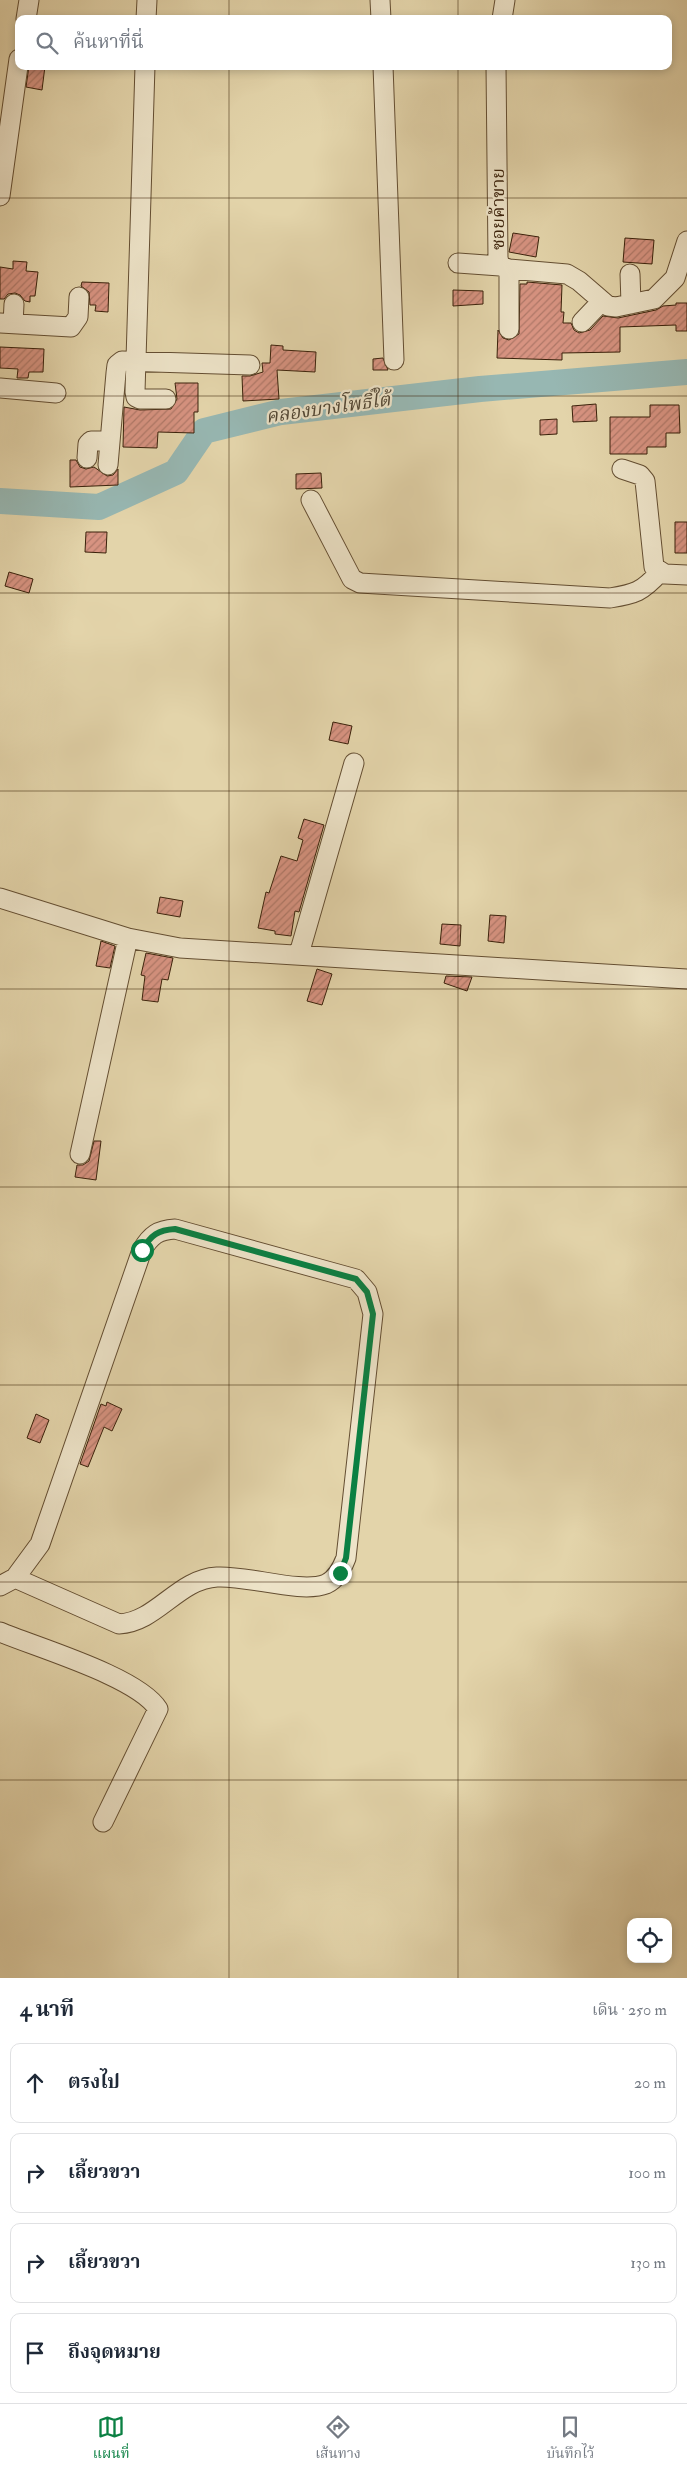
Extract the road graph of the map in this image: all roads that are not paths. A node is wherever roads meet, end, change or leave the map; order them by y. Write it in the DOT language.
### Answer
graph roads {
  1 [pos="147,0"];
  2 [pos="380,0"];
  3 [pos="506,0"];
  4 [pos="146,15"];
  5 [pos="381,15"];
  6 [pos="503,15"];
  7 [pos="17,70"];
  8 [pos="145,70"];
  9 [pos="383,70"];
  10 [pos="496,70"];
  11 [pos="0,196"];
  12 [pos="687,241"];
  13 [pos="458,263"];
  14 [pos="505,268"];
  15 [pos="630,274"];
  16 [pos="79,297"];
  17 [pos="602,301"];
  18 [pos="14,304"];
  19 [pos="631,304"];
  20 [pos="582,322"];
  21 [pos="6,324"];
  22 [pos="509,329"];
  23 [pos="394,360"];
  24 [pos="136,361"];
  25 [pos="250,365"];
  26 [pos="0,388"];
  27 [pos="56,393"];
  28 [pos="166,399"];
  29 [pos="110,441"];
  30 [pos="87,458"];
  31 [pos="108,465"];
  32 [pos="622,469"];
  33 [pos="311,500"];
  34 [pos="660,572"];
  35 [pos="687,575"];
  36 [pos="354,762"];
  37 [pos="0,898"];
  38 [pos="128,938"];
  39 [pos="299,954"];
  40 [pos="687,979"];
  41 [pos="80,1154"];
  42 [pos="7,1582"];
  43 [pos="0,1632"];
  44 [pos="103,1822"];
  1 -- 4 [label="street"];
  2 -- 5 [label="street"];
  3 -- 6 [label="street"];
  7 -- 11 [label="street"];
  8 -- 24 [label="street"];
  9 -- 23 [label="street"];
  10 -- 14 [label="street, ซอยค้าขาย"];
  12 -- 19 [label="street"];
  13 -- 14 [label="street"];
  14 -- 17 [label="street, ซอยค้าขาย"];
  14 -- 22 [label="street"];
  15 -- 19 [label="street"];
  16 -- 21 [label="street"];
  17 -- 19 [label="street"];
  17 -- 20 [label="street"];
  18 -- 21 [label="street"];
  24 -- 25 [label="street"];
  24 -- 28 [label="street"];
  24 -- 29 [label="street"];
  26 -- 27 [label="street"];
  29 -- 30 [label="street"];
  29 -- 31 [label="street"];
  32 -- 34 [label="street"];
  33 -- 34 [label="street"];
  34 -- 35 [label="street"];
  36 -- 39 [label="street"];
  37 -- 38 [label="street"];
  38 -- 39 [label="street"];
  38 -- 41 [label="street"];
  39 -- 40 [label="street"];
  42 -- 42 [label="street"];
  43 -- 44 [label="street"];
}
